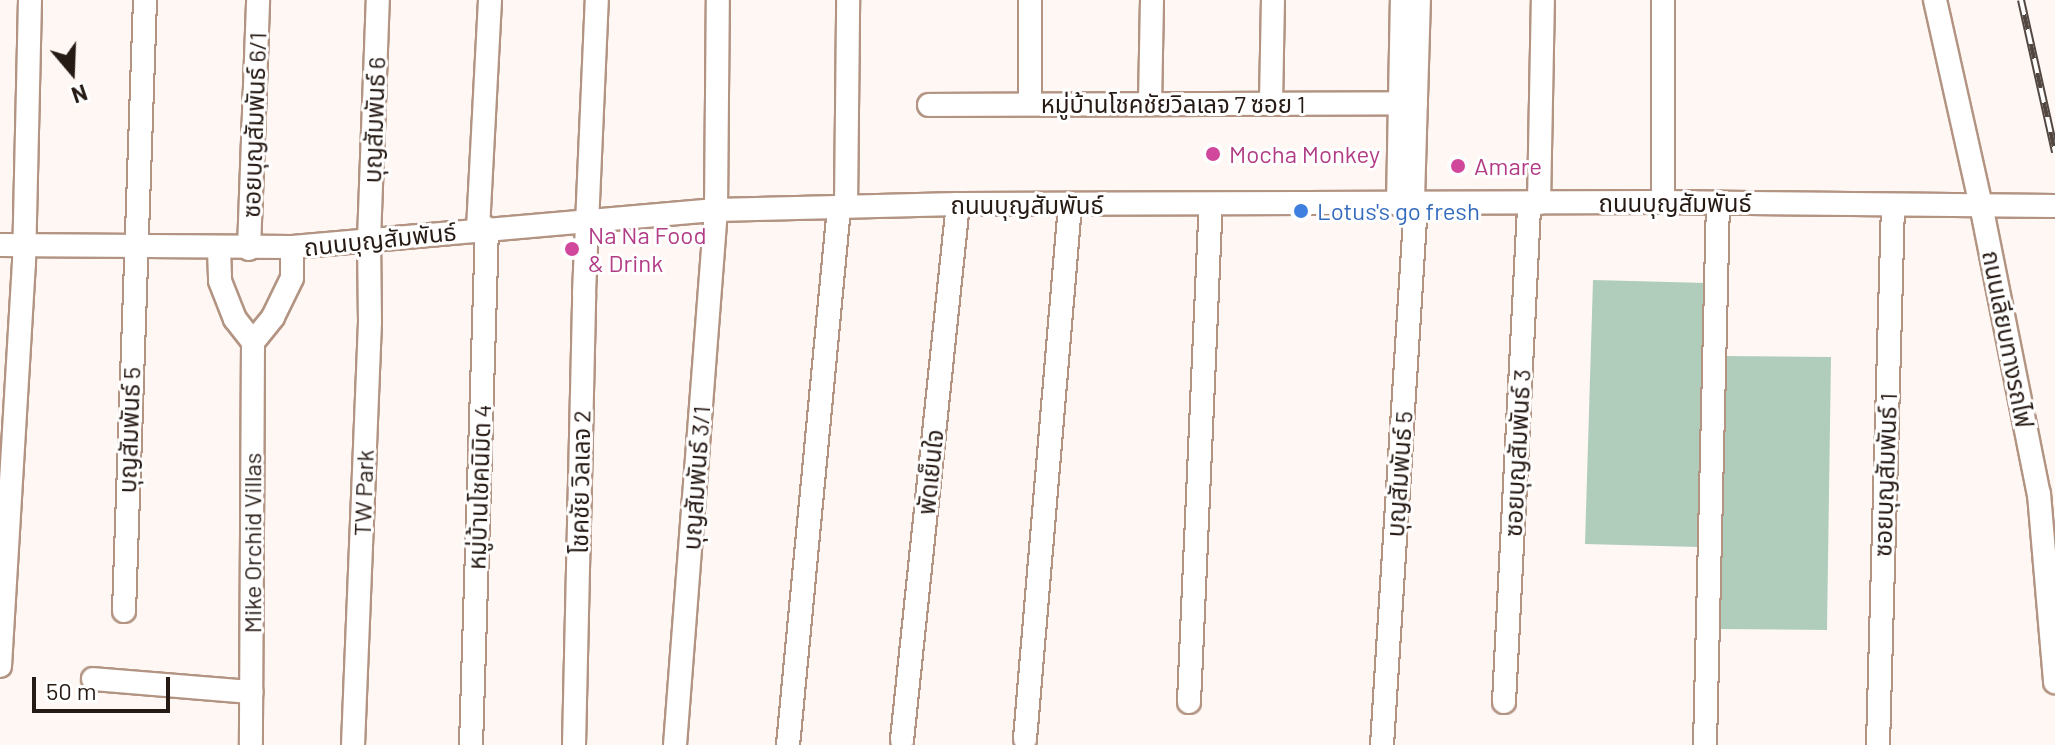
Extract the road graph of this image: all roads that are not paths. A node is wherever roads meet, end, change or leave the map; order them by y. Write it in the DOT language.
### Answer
graph roads {
  1 [pos="30,0"];
  2 [pos="145,0"];
  3 [pos="258,0"];
  4 [pos="378,0"];
  5 [pos="490,0"];
  6 [pos="597,0"];
  7 [pos="718,0"];
  8 [pos="848,0"];
  9 [pos="1030,0"];
  10 [pos="1152,0"];
  11 [pos="1273,0"];
  12 [pos="1402,0"];
  13 [pos="1419,0"];
  14 [pos="1543,0"];
  15 [pos="1663,0"];
  16 [pos="1935,0"];
  17 [pos="1271,103"];
  18 [pos="1407,103"];
  19 [pos="1030,104"];
  20 [pos="1150,104"];
  21 [pos="929,105"];
  22 [pos="1663,202"];
  23 [pos="1409,203"];
  24 [pos="1534,203"];
  25 [pos="1718,203"];
  26 [pos="958,204"];
  27 [pos="1070,205"];
  28 [pos="1211,205"];
  29 [pos="1893,205"];
  30 [pos="1981,205"];
  31 [pos="2055,206"];
  32 [pos="843,207"];
  33 [pos="716,210"];
  34 [pos="587,220"];
  35 [pos="482,228"];
  36 [pos="369,240"];
  37 [pos="0,245"];
  38 [pos="25,246"];
  39 [pos="292,247"];
  40 [pos="134,249"];
  41 [pos="219,249"];
  42 [pos="249,249"];
  43 [pos="253,342"];
  44 [pos="124,611"];
  45 [pos="0,666"];
  46 [pos="93,679"];
  47 [pos="2055,682"];
  48 [pos="251,692"];
  49 [pos="1189,702"];
  50 [pos="1504,702"];
  51 [pos="1025,739"];
  52 [pos="902,740"];
  53 [pos="251,745"];
  54 [pos="353,745"];
  55 [pos="471,745"];
  56 [pos="574,745"];
  57 [pos="675,745"];
  58 [pos="788,745"];
  59 [pos="1382,745"];
  60 [pos="1705,745"];
  61 [pos="1878,745"];
  1 -- 38 [label="street"];
  2 -- 40 [label="street, บุญสัมพันธ์ 5"];
  3 -- 42 [label="street, ซอยบุญสัมพันธ์ 6/1"];
  4 -- 36 [label="street, บุญสัมพันธ์ 6"];
  5 -- 35 [label="street, หมู่บ้านโชคนิมิต 4"];
  6 -- 34 [label="street, โชคชัย วิลเลจ 2"];
  7 -- 33 [label="street, บุญสัมพันธ์ 3/1"];
  8 -- 32 [label="street"];
  9 -- 19 [label="street"];
  10 -- 20 [label="street"];
  11 -- 17 [label="street"];
  12 -- 18 [label="street"];
  13 -- 18 [label="street"];
  14 -- 24 [label="street, ซอยบุญสัมพันธ์ 3"];
  15 -- 22 [label="street"];
  16 -- 30 [label="street, ถนนเลียบทางรถไฟ"];
  17 -- 18 [label="street, หมู่บ้านโชคชัยวิลเลจ 7 ซอย 1"];
  17 -- 20 [label="street, หมู่บ้านโชคชัยวิลเลจ 7 ซอย 1"];
  18 -- 23 [label="street, บุญสัมพันธ์ 5"];
  19 -- 20 [label="street, หมู่บ้านโชคชัยวิลเลจ 7 ซอย 1"];
  19 -- 21 [label="street, หมู่บ้านโชคชัยวิลเลจ 7 ซอย 1"];
  22 -- 24 [label="street, ถนนบุญสัมพันธ์"];
  22 -- 25 [label="street, ถนนบุญสัมพันธ์"];
  23 -- 24 [label="street, ถนนบุญสัมพันธ์"];
  23 -- 28 [label="street, ถนนบุญสัมพันธ์"];
  23 -- 59 [label="street, บุญสัมพันธ์ 5"];
  24 -- 50 [label="street, ซอยบุญสัมพันธ์ 3"];
  25 -- 29 [label="street, ถนนบุญสัมพันธ์"];
  25 -- 60 [label="street"];
  26 -- 27 [label="street, ถนนบุญสัมพันธ์"];
  26 -- 32 [label="street, ถนนบุญสัมพันธ์"];
  26 -- 52 [label="street, พัดเย็นใจ"];
  27 -- 28 [label="street, ถนนบุญสัมพันธ์"];
  27 -- 51 [label="street"];
  28 -- 49 [label="street"];
  29 -- 30 [label="street, ถนนบุญสัมพันธ์"];
  29 -- 61 [label="street, ซอยบุญสัมพันธ์ 1"];
  30 -- 31 [label="street, ถนนบุญสัมพันธ์"];
  30 -- 47 [label="street, ถนนเลียบทางรถไฟ"];
  32 -- 33 [label="street, ถนนบุญสัมพันธ์"];
  32 -- 58 [label="street"];
  33 -- 34 [label="street, ถนนบุญสัมพันธ์"];
  33 -- 57 [label="street, บุญสัมพันธ์ 3/1"];
  34 -- 35 [label="street, ถนนบุญสัมพันธ์"];
  34 -- 56 [label="street, โชคชัย วิลเลจ 2"];
  35 -- 36 [label="street, ถนนบุญสัมพันธ์"];
  35 -- 55 [label="street, หมู่บ้านโชคนิมิต 4"];
  36 -- 39 [label="street, ถนนบุญสัมพันธ์"];
  36 -- 54 [label="street, TW Park"];
  37 -- 38 [label="street, ถนนบุญสัมพันธ์"];
  38 -- 40 [label="street, ถนนบุญสัมพันธ์"];
  38 -- 45 [label="street"];
  39 -- 42 [label="street, ถนนบุญสัมพันธ์"];
  39 -- 43 [label="street"];
  40 -- 41 [label="street, ถนนบุญสัมพันธ์"];
  40 -- 44 [label="street, บุญสัมพันธ์ 5"];
  41 -- 42 [label="street, ถนนบุญสัมพันธ์"];
  41 -- 43 [label="street"];
  43 -- 48 [label="street, Mike Orchid Villas"];
  46 -- 48 [label="street"];
  48 -- 53 [label="street, Mike Orchid Villas"];
}
